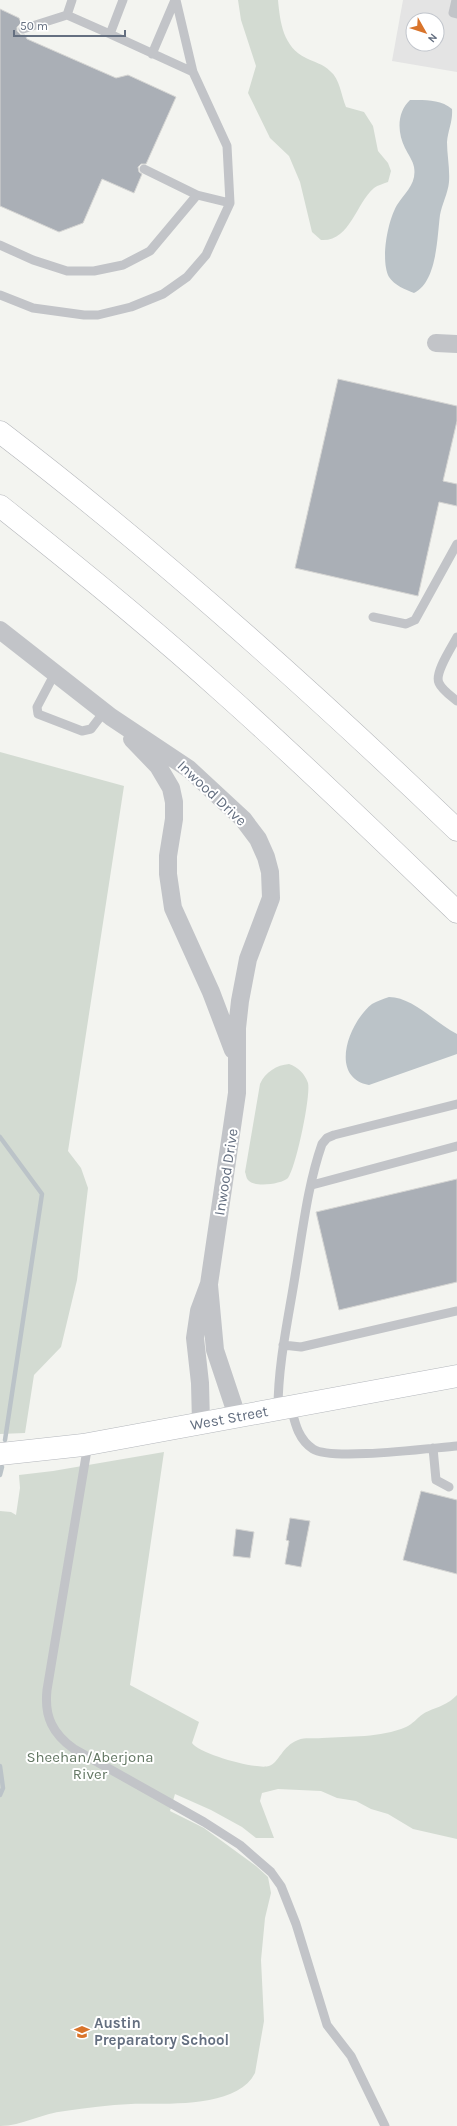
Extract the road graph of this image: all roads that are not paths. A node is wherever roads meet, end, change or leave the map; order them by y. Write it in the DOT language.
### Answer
graph roads {
  1 [pos="72,0"];
  2 [pos="123,0"];
  3 [pos="176,0"];
  4 [pos="456,0"];
  5 [pos="457,14"];
  6 [pos="67,15"];
  7 [pos="23,29"];
  8 [pos="110,34"];
  9 [pos="152,54"];
  10 [pos="193,72"];
  11 [pos="144,170"];
  12 [pos="197,195"];
  13 [pos="230,203"];
  14 [pos="0,245"];
  15 [pos="0,295"];
  16 [pos="436,343"];
  17 [pos="457,344"];
  18 [pos="0,432"];
  19 [pos="0,506"];
  20 [pos="457,544"];
  21 [pos="373,617"];
  22 [pos="0,630"];
  23 [pos="457,637"];
  24 [pos="55,673"];
  25 [pos="457,701"];
  26 [pos="108,714"];
  27 [pos="457,830"];
  28 [pos="457,912"];
  29 [pos="237,1060"];
  30 [pos="457,1104"];
  31 [pos="457,1146"];
  32 [pos="312,1185"];
  33 [pos="209,1284"];
  34 [pos="457,1311"];
  35 [pos="283,1345"];
  36 [pos="457,1376"];
  37 [pos="284,1408"];
  38 [pos="237,1416"];
  39 [pos="201,1423"];
  40 [pos="88,1443"];
  41 [pos="457,1446"];
  42 [pos="433,1448"];
  43 [pos="0,1454"];
  44 [pos="449,1487"];
  45 [pos="385,2126"];
  1 -- 6 [label="lane"];
  2 -- 8 [label="lane"];
  3 -- 9 [label="lane"];
  3 -- 10 [label="lane"];
  4 -- 5 [label="lane"];
  6 -- 7 [label="lane"];
  6 -- 8 [label="lane"];
  8 -- 9 [label="lane"];
  9 -- 10 [label="lane"];
  10 -- 13 [label="lane"];
  11 -- 12 [label="lane"];
  12 -- 13 [label="lane"];
  12 -- 14 [label="lane"];
  13 -- 15 [label="lane"];
  16 -- 17 [label="street"];
  18 -- 27 [label="main road"];
  19 -- 28 [label="main road"];
  20 -- 21 [label="lane"];
  22 -- 24 [label="street, Inwood Drive"];
  23 -- 25 [label="lane"];
  24 -- 26 [label="street, Inwood Drive"];
  24 -- 26 [label="lane"];
  26 -- 29 [label="street, Inwood Drive"];
  26 -- 29 [label="street, Inwood Drive"];
  29 -- 33 [label="street, Inwood Drive"];
  30 -- 32 [label="lane"];
  31 -- 32 [label="lane"];
  32 -- 35 [label="lane"];
  33 -- 38 [label="street, Inwood Drive"];
  33 -- 39 [label="street, Inwood Drive"];
  34 -- 35 [label="lane"];
  35 -- 37 [label="lane"];
  36 -- 37 [label="main road, West Street"];
  37 -- 38 [label="main road, West Street"];
  37 -- 42 [label="lane"];
  38 -- 39 [label="main road, West Street"];
  39 -- 40 [label="main road, West Street"];
  40 -- 43 [label="main road, West Street"];
  40 -- 45 [label="lane"];
  41 -- 42 [label="lane"];
  42 -- 44 [label="lane"];
}
